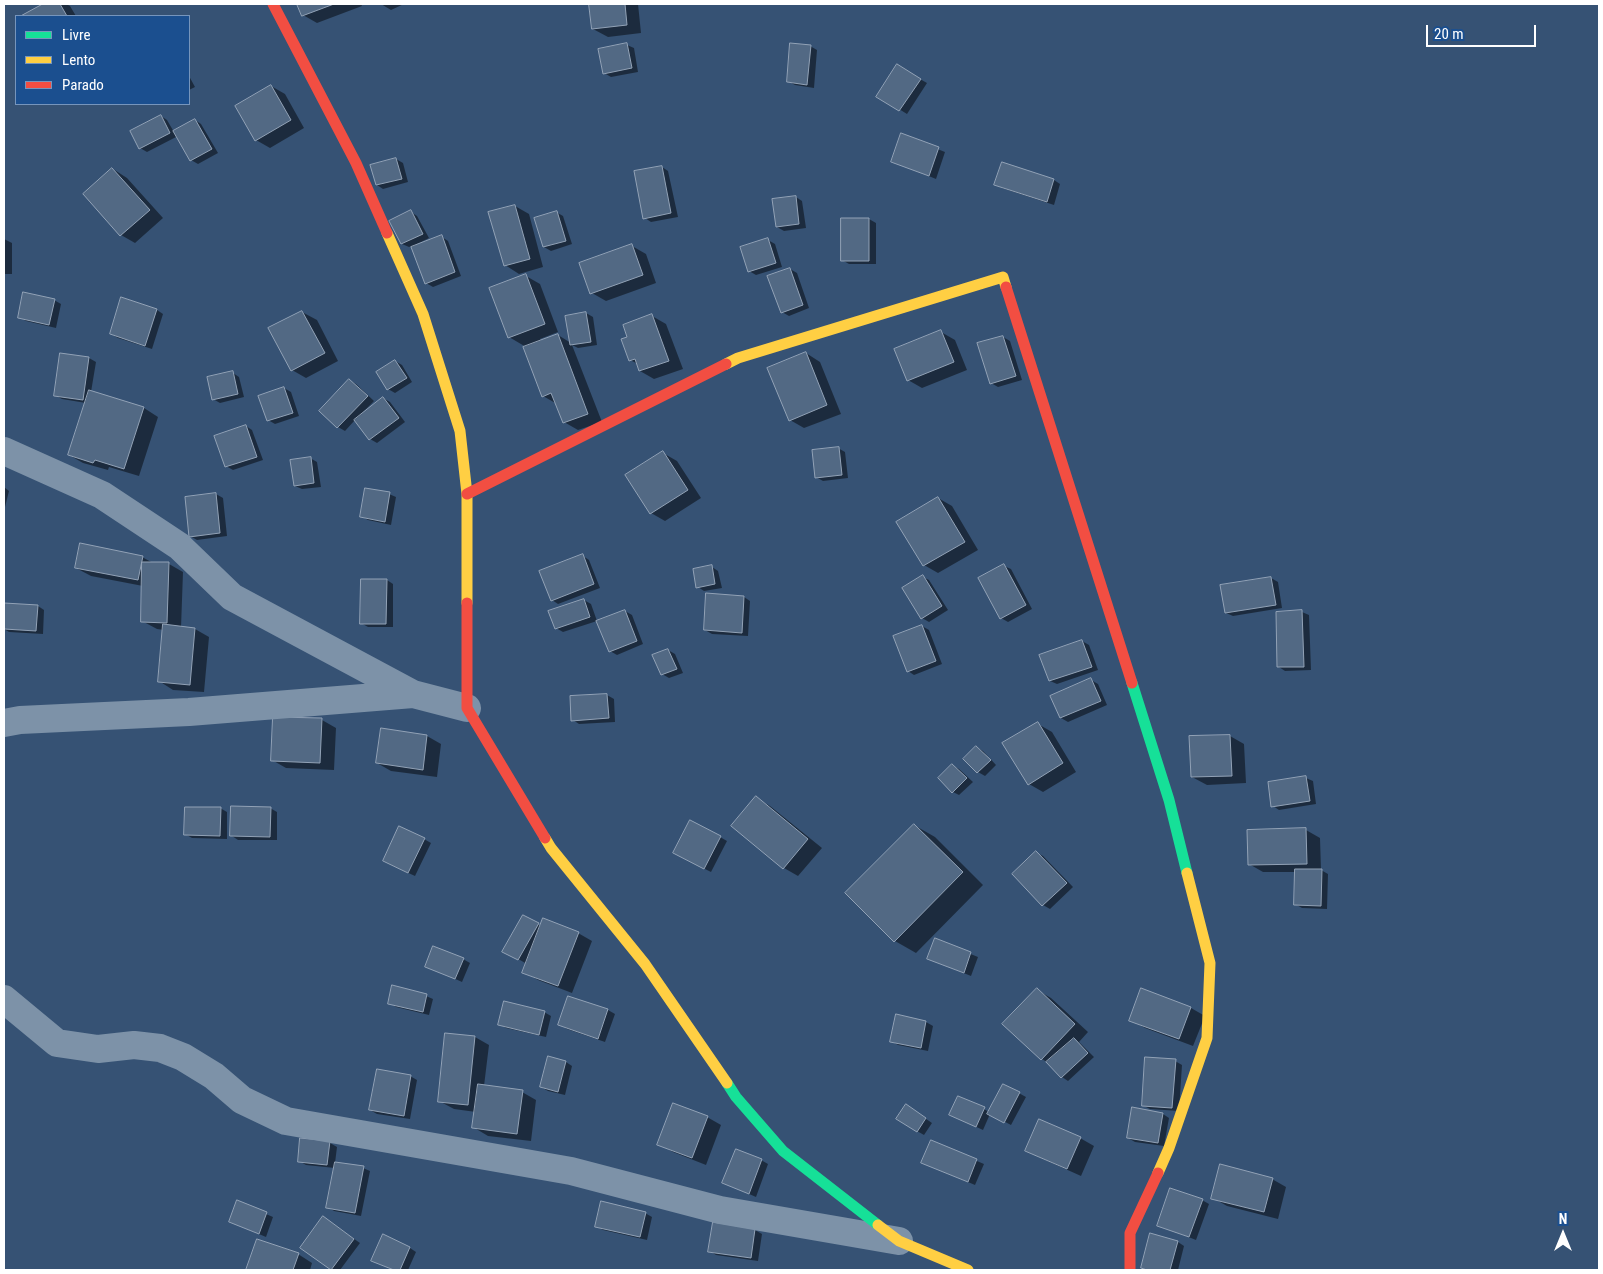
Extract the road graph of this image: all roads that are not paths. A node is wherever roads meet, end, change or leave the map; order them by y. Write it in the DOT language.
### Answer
graph roads {
  1 [pos="273,4"];
  2 [pos="4,451"];
  3 [pos="467,494"];
  4 [pos="413,694"];
  5 [pos="467,708"];
  6 [pos="4,724"];
  7 [pos="4,999"];
  8 [pos="899,1240"];
  9 [pos="968,1270"];
  10 [pos="1130,1270"];
  1 -- 3 [label="street"];
  2 -- 4 [label="street"];
  3 -- 5 [label="street"];
  3 -- 10 [label="street"];
  4 -- 5 [label="street"];
  4 -- 6 [label="street"];
  5 -- 8 [label="street"];
  7 -- 8 [label="street"];
  8 -- 9 [label="street"];
}
